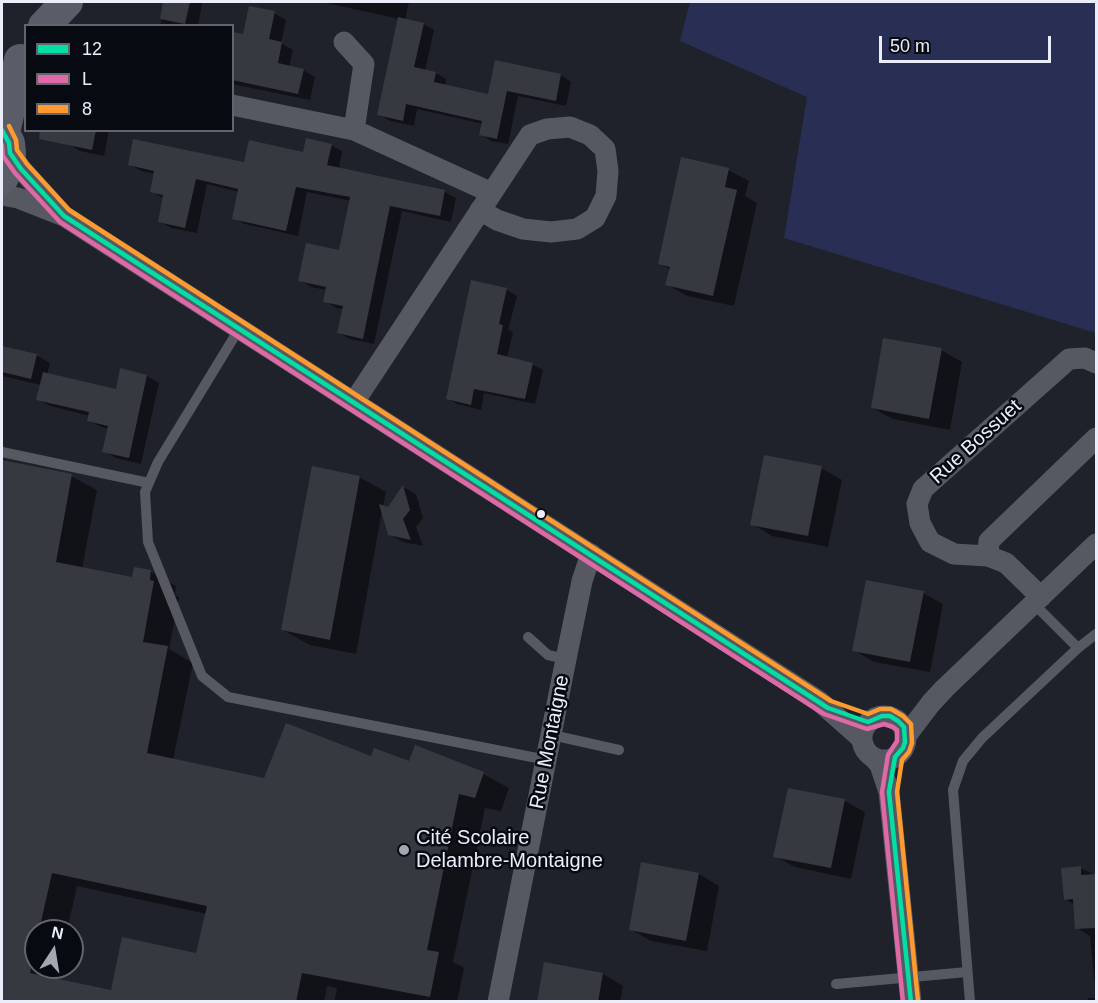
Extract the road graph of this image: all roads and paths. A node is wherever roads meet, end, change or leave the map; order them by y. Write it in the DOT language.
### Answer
graph roads {
  1 [pos="67,2"];
  2 [pos="46,24"];
  3 [pos="344,42"];
  4 [pos="16,64"];
  5 [pos="234,105"];
  6 [pos="354,130"];
  7 [pos="4,149"];
  8 [pos="2,195"];
  9 [pos="486,202"];
  10 [pos="64,216"];
  11 [pos="239,329"];
  12 [pos="1096,363"];
  13 [pos="354,402"];
  14 [pos="1096,438"];
  15 [pos="2,452"];
  16 [pos="149,483"];
  17 [pos="1096,544"];
  18 [pos="591,554"];
  19 [pos="988,556"];
  20 [pos="1037,600"];
  21 [pos="1096,634"];
  22 [pos="528,637"];
  23 [pos="1078,648"];
  24 [pos="566,659"];
  25 [pos="931,703"];
  26 [pos="890,716"];
  27 [pos="865,730"];
  28 [pos="552,735"];
  29 [pos="906,736"];
  30 [pos="619,750"];
  31 [pos="884,757"];
  32 [pos="547,760"];
  33 [pos="967,972"];
  34 [pos="908,977"];
  35 [pos="836,984"];
  36 [pos="498,1002"];
  37 [pos="911,1002"];
  38 [pos="970,1002"];
  1 -- 2 [label="main road"];
  3 -- 6 [label="street"];
  4 -- 7 [label="main road"];
  5 -- 6 [label="street"];
  6 -- 9 [label="street"];
  7 -- 10 [label="street"];
  8 -- 10 [label="street"];
  9 -- 9 [label="street"];
  9 -- 13 [label="street"];
  10 -- 11 [label="street"];
  11 -- 13 [label="street"];
  11 -- 16 [label="lane"];
  12 -- 19 [label="street, Rue Bossuet"];
  13 -- 18 [label="street"];
  14 -- 19 [label="street"];
  15 -- 16 [label="lane"];
  16 -- 32 [label="lane"];
  17 -- 20 [label="street"];
  18 -- 24 [label="street, Rue Montaigne"];
  18 -- 27 [label="street"];
  19 -- 20 [label="street, Rue Bossuet"];
  20 -- 23 [label="lane"];
  20 -- 25 [label="street"];
  21 -- 23 [label="lane"];
  22 -- 24 [label="lane"];
  23 -- 33 [label="lane"];
  24 -- 28 [label="street, Rue Montaigne"];
  25 -- 26 [label="street"];
  25 -- 29 [label="street"];
  26 -- 27 [label="street"];
  26 -- 29 [label="street"];
  27 -- 31 [label="street"];
  28 -- 30 [label="lane"];
  28 -- 32 [label="street, Rue Montaigne"];
  29 -- 31 [label="street"];
  31 -- 34 [label="street"];
  32 -- 36 [label="street, Rue Montaigne"];
  33 -- 34 [label="lane"];
  33 -- 38 [label="lane"];
  34 -- 35 [label="lane"];
  34 -- 37 [label="street"];
}
